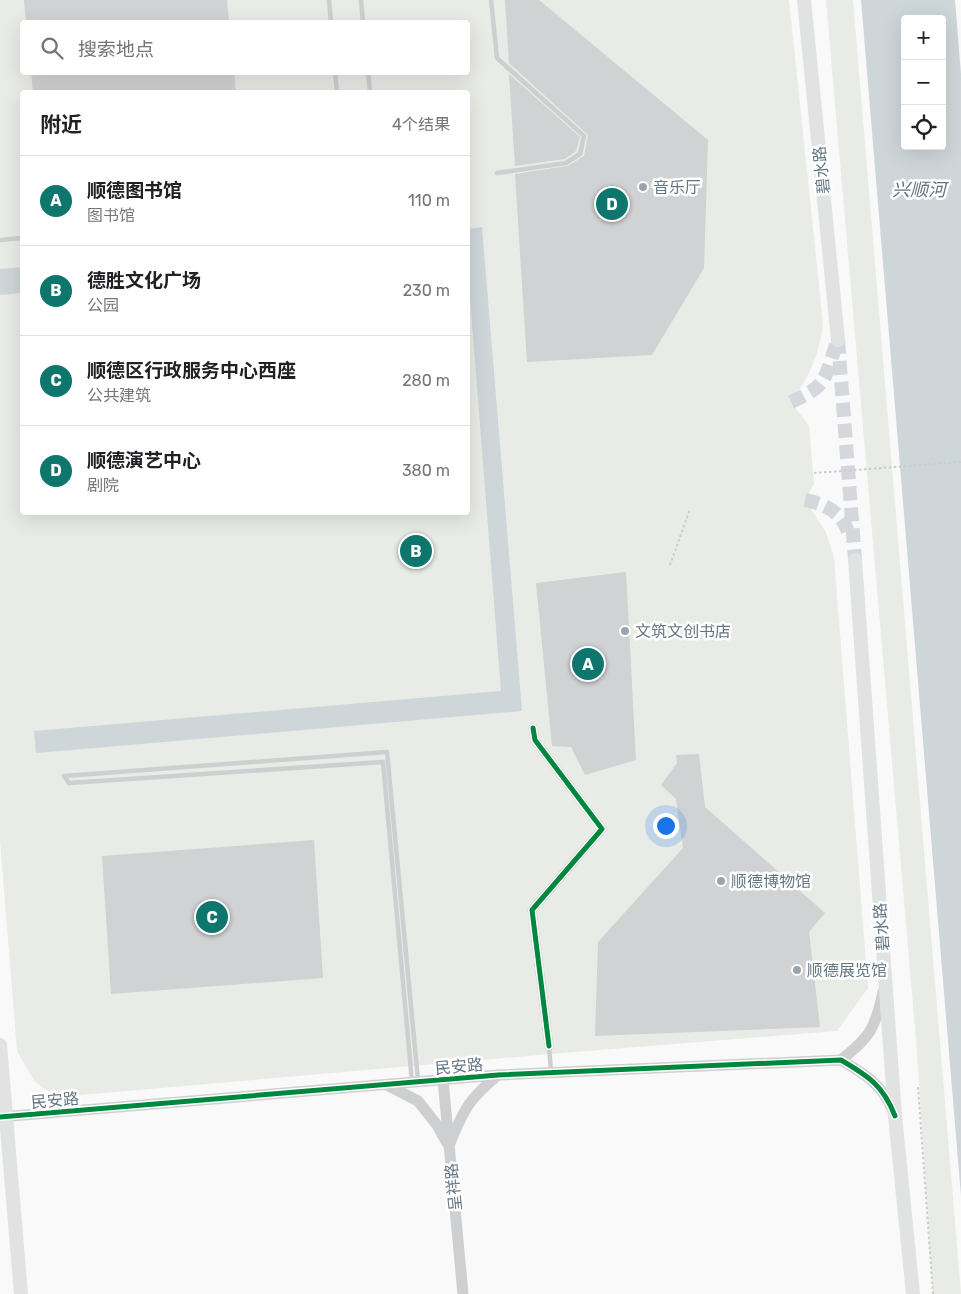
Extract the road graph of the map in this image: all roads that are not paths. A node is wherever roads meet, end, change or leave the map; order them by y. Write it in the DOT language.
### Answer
graph roads {
  1 [pos="329,0"];
  2 [pos="361,0"];
  3 [pos="491,0"];
  4 [pos="804,0"];
  5 [pos="331,20"];
  6 [pos="363,20"];
  7 [pos="335,75"];
  8 [pos="368,75"];
  9 [pos="337,90"];
  10 [pos="370,90"];
  11 [pos="497,173"];
  12 [pos="20,238"];
  13 [pos="0,240"];
  14 [pos="838,340"];
  15 [pos="855,560"];
  16 [pos="533,728"];
  17 [pos="885,986"];
  18 [pos="0,1045"];
  19 [pos="548,1046"];
  20 [pos="841,1060"];
  21 [pos="551,1072"];
  22 [pos="498,1075"];
  23 [pos="443,1080"];
  24 [pos="415,1082"];
  25 [pos="386,1084"];
  26 [pos="895,1116"];
  27 [pos="3,1117"];
  28 [pos="449,1147"];
  29 [pos="21,1294"];
  30 [pos="463,1294"];
  31 [pos="913,1294"];
  1 -- 5 [label="lane"];
  2 -- 6 [label="lane"];
  3 -- 11 [label="lane"];
  4 -- 14 [label="main road, 碧水路"];
  7 -- 9 [label="lane"];
  8 -- 10 [label="lane"];
  12 -- 13 [label="lane"];
  15 -- 17 [label="main road, 碧水路"];
  16 -- 19 [label="street"];
  17 -- 20 [label="street"];
  17 -- 26 [label="main road, 碧水路"];
  18 -- 27 [label="main road"];
  19 -- 21 [label="lane"];
  20 -- 21 [label="street, 民安路"];
  20 -- 26 [label="street"];
  21 -- 22 [label="street, 民安路"];
  22 -- 23 [label="street, 民安路"];
  22 -- 28 [label="street"];
  23 -- 24 [label="street, 民安路"];
  23 -- 28 [label="street, 呈祥路"];
  24 -- 24 [label="lane"];
  24 -- 25 [label="street, 民安路"];
  25 -- 27 [label="street, 民安路"];
  25 -- 28 [label="street"];
  26 -- 31 [label="main road, 碧水路"];
  27 -- 29 [label="main road"];
  28 -- 30 [label="street, 呈祥路"];
}
